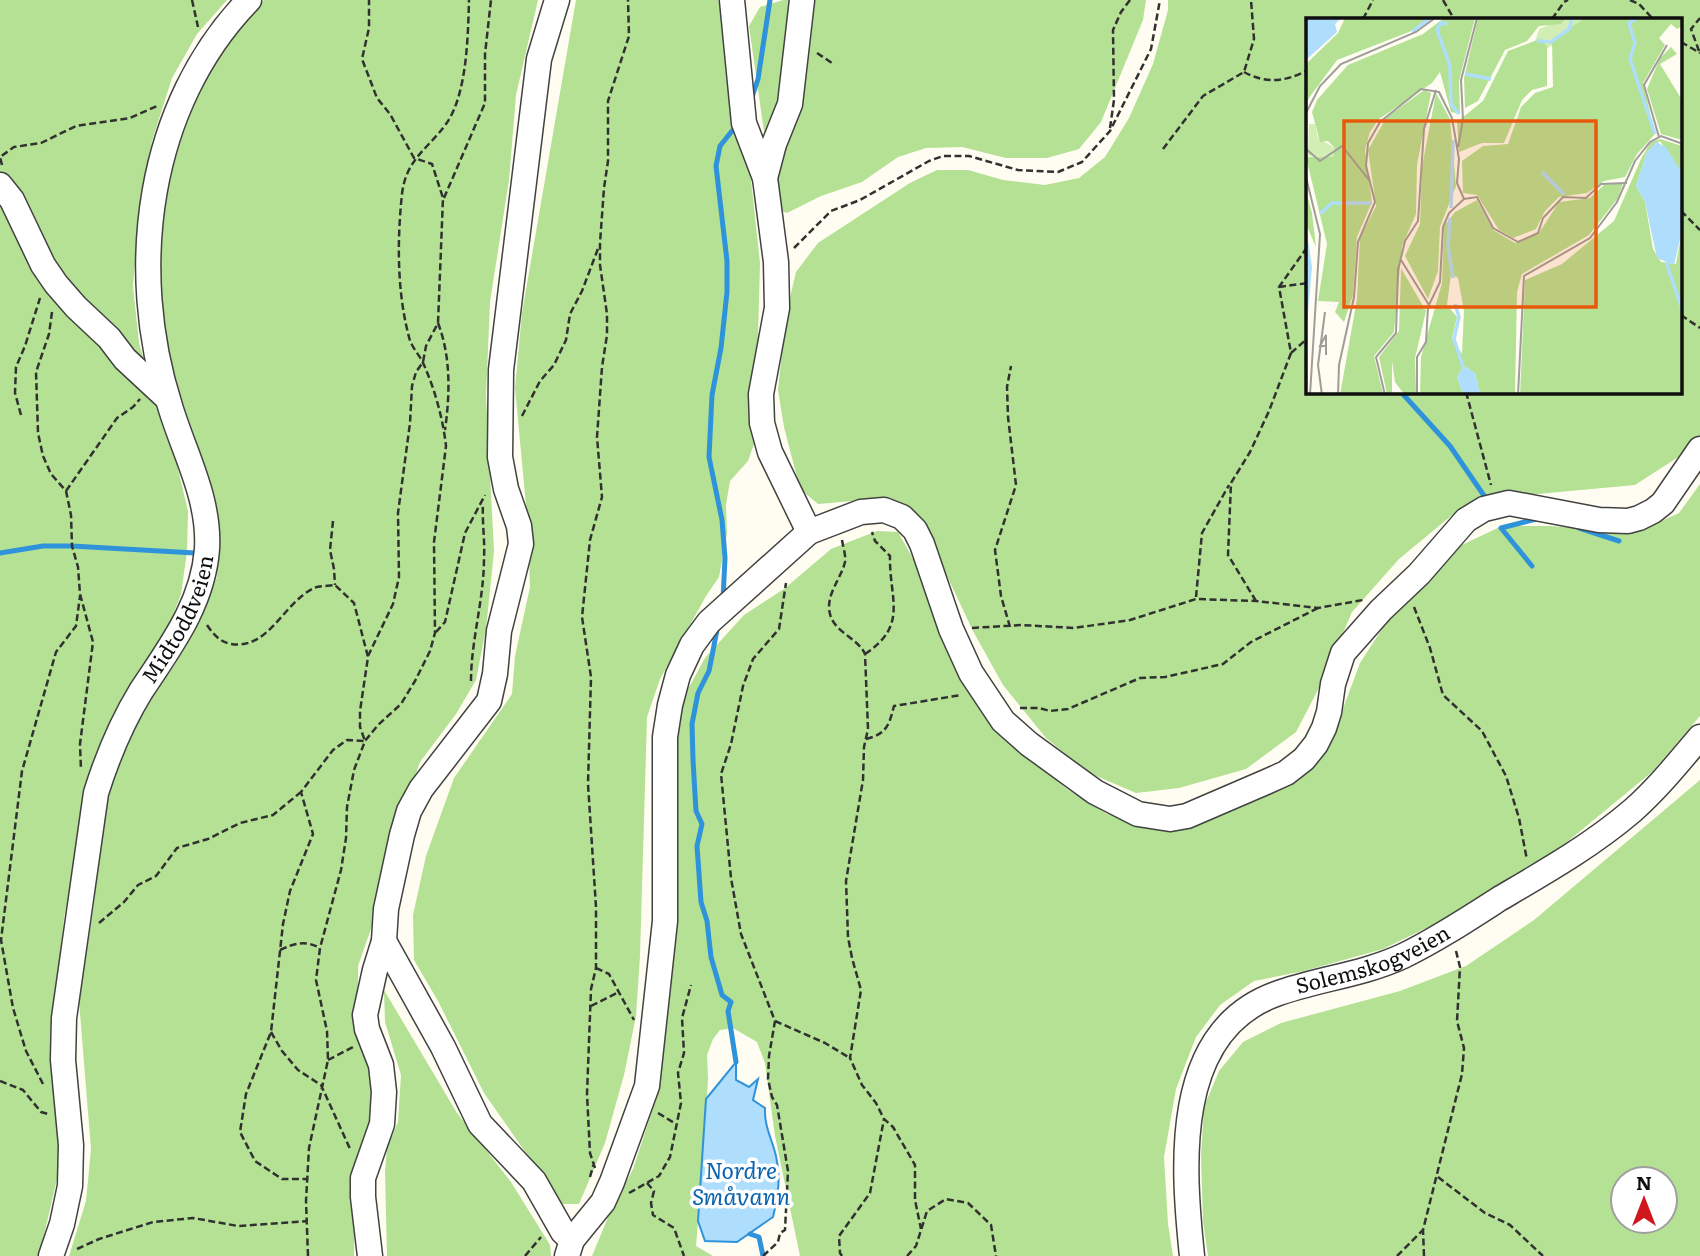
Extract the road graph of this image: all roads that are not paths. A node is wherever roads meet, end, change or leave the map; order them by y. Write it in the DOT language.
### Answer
graph roads {
  1 [pos="249,0"];
  2 [pos="557,0"];
  3 [pos="732,0"];
  4 [pos="802,0"];
  5 [pos="765,178"];
  6 [pos="0,185"];
  7 [pos="160,391"];
  8 [pos="1700,449"];
  9 [pos="808,535"];
  10 [pos="1700,737"];
  11 [pos="384,941"];
  12 [pos="570,1248"];
  13 [pos="62,1253"];
  14 [pos="370,1256"];
  15 [pos="1192,1256"];
  1 -- 7 [label="street, Midtoddveien"];
  2 -- 11 [label="street"];
  3 -- 5 [label="street"];
  4 -- 5 [label="street"];
  5 -- 9 [label="street"];
  6 -- 7 [label="street"];
  7 -- 13 [label="street, Midtoddveien"];
  8 -- 9 [label="street"];
  9 -- 12 [label="street"];
  10 -- 15 [label="street, Solemskogveien"];
  11 -- 12 [label="street"];
  11 -- 14 [label="street"];
}
